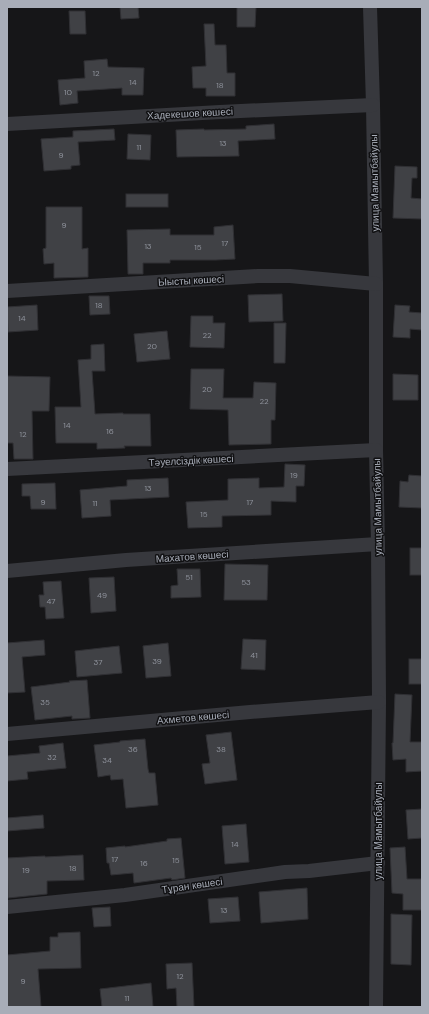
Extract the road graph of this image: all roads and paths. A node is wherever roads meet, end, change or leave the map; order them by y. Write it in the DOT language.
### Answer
graph roads {
  1 [pos="370,7"];
  2 [pos="373,105"];
  3 [pos="7,124"];
  4 [pos="376,284"];
  5 [pos="7,291"];
  6 [pos="376,450"];
  7 [pos="7,469"];
  8 [pos="378,544"];
  9 [pos="7,571"];
  10 [pos="379,702"];
  11 [pos="7,734"];
  12 [pos="378,863"];
  13 [pos="7,907"];
  14 [pos="376,1007"];
  1 -- 2 [label="street, улица Мамытбайулы"];
  2 -- 3 [label="street, Хадекешов көшесі"];
  2 -- 4 [label="street, улица Мамытбайулы"];
  4 -- 5 [label="street, Ыысты көшесі"];
  4 -- 6 [label="street, улица Мамытбайулы"];
  6 -- 7 [label="street, Тәуелсіздік көшесі"];
  6 -- 8 [label="street, улица Мамытбайулы"];
  8 -- 9 [label="street, Махатов көшесі"];
  8 -- 10 [label="street, улица Мамытбайулы"];
  10 -- 11 [label="street, Ахметов көшесі"];
  10 -- 12 [label="street, улица Мамытбайулы"];
  12 -- 13 [label="street, Тұран көшесі"];
  12 -- 14 [label="street, улица Мамытбайулы"];
}
